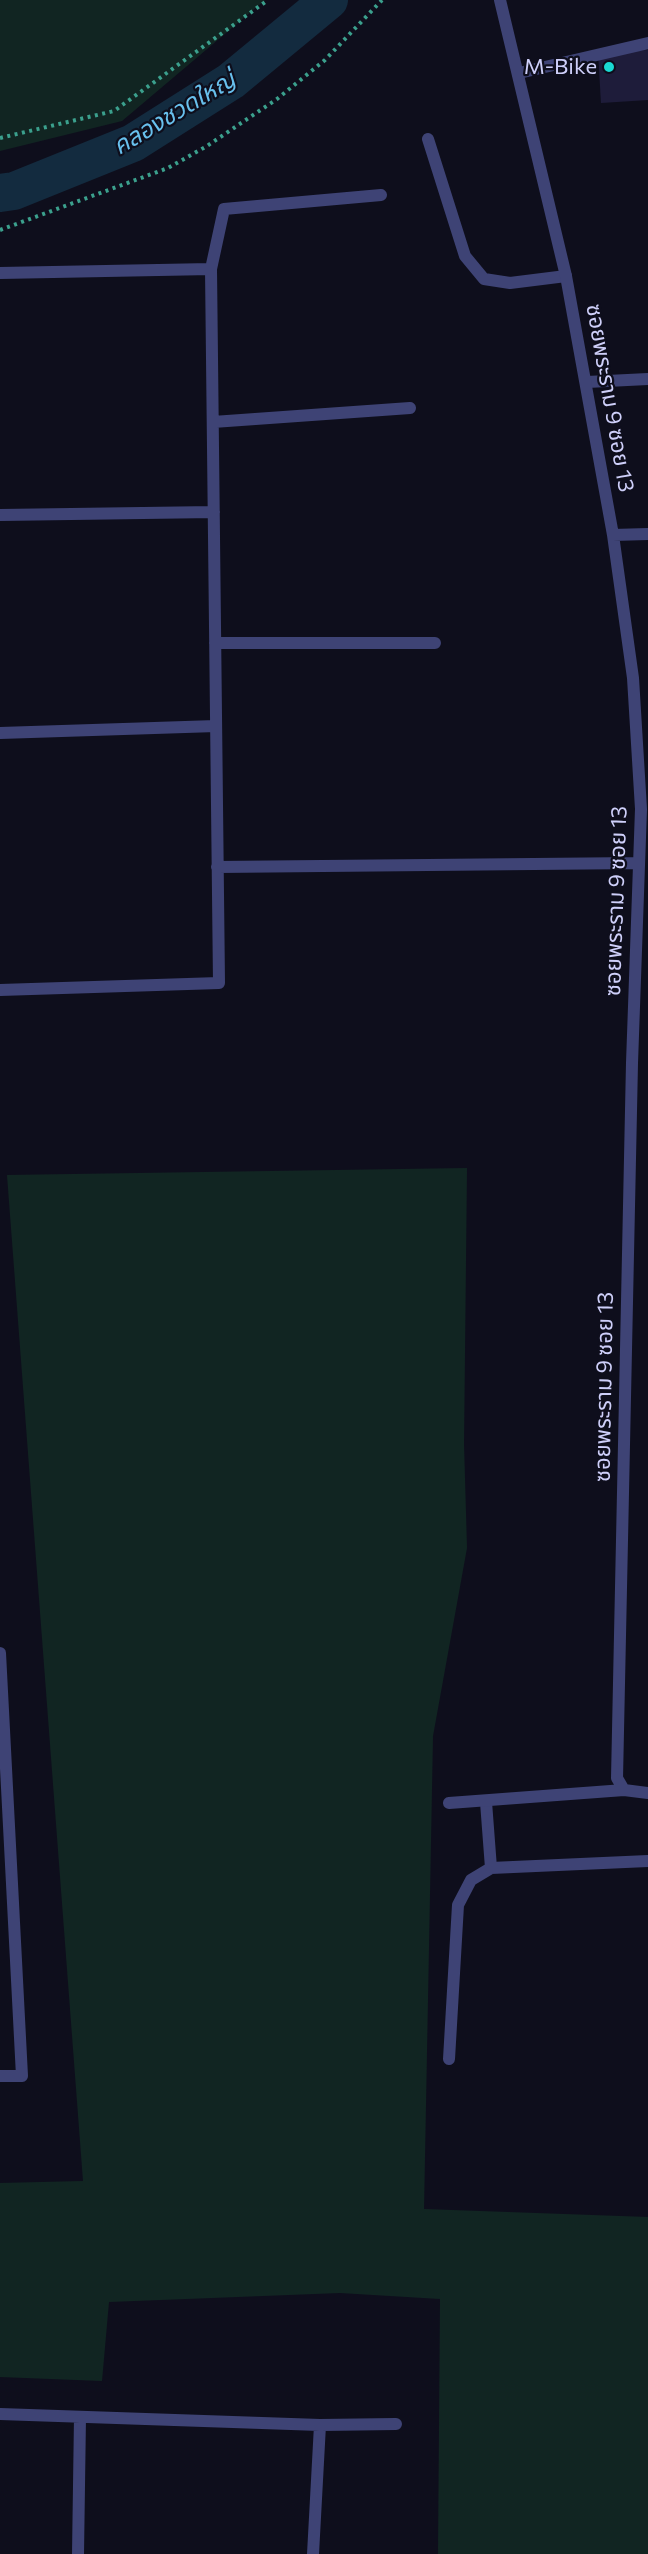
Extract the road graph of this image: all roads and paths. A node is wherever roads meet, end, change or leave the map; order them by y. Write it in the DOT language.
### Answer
graph roads {
  1 [pos="268,0"];
  2 [pos="382,0"];
  3 [pos="500,0"];
  4 [pos="648,43"];
  5 [pos="519,73"];
  6 [pos="0,138"];
  7 [pos="428,139"];
  8 [pos="381,195"];
  9 [pos="0,230"];
  10 [pos="211,269"];
  11 [pos="0,273"];
  12 [pos="566,276"];
  13 [pos="648,379"];
  14 [pos="587,382"];
  15 [pos="410,408"];
  16 [pos="213,422"];
  17 [pos="214,512"];
  18 [pos="0,516"];
  19 [pos="648,534"];
  20 [pos="613,535"];
  21 [pos="215,643"];
  22 [pos="435,643"];
  23 [pos="216,726"];
  24 [pos="0,733"];
  25 [pos="639,863"];
  26 [pos="217,867"];
  27 [pos="0,990"];
  28 [pos="0,1653"];
  29 [pos="624,1790"];
  30 [pos="648,1793"];
  31 [pos="486,1802"];
  32 [pos="449,1803"];
  33 [pos="5,1858"];
  34 [pos="648,1861"];
  35 [pos="491,1868"];
  36 [pos="448,2059"];
  37 [pos="0,2076"];
  38 [pos="0,2414"];
  39 [pos="80,2416"];
  40 [pos="396,2424"];
  41 [pos="320,2425"];
  42 [pos="78,2554"];
  43 [pos="314,2554"];
  1 -- 6 [label="path"];
  2 -- 9 [label="path"];
  3 -- 5 [label="street, ซอยพระราม 9 ซอย 13"];
  4 -- 5 [label="street"];
  5 -- 12 [label="street, ซอยพระราม 9 ซอย 13"];
  7 -- 12 [label="street"];
  8 -- 10 [label="street"];
  10 -- 11 [label="street"];
  10 -- 16 [label="street"];
  12 -- 14 [label="street, ซอยพระราม 9 ซอย 13"];
  13 -- 14 [label="street"];
  14 -- 20 [label="street, ซอยพระราม 9 ซอย 13"];
  15 -- 16 [label="street"];
  16 -- 17 [label="street"];
  17 -- 18 [label="street"];
  17 -- 21 [label="street"];
  19 -- 20 [label="street"];
  20 -- 25 [label="street, ซอยพระราม 9 ซอย 13"];
  21 -- 22 [label="street"];
  21 -- 23 [label="street"];
  23 -- 24 [label="street"];
  23 -- 26 [label="street"];
  25 -- 26 [label="street"];
  25 -- 29 [label="street, ซอยพระราม 9 ซอย 13"];
  26 -- 27 [label="street"];
  28 -- 33 [label="street"];
  29 -- 30 [label="street"];
  29 -- 31 [label="street"];
  31 -- 32 [label="street"];
  31 -- 35 [label="street"];
  33 -- 37 [label="street"];
  34 -- 35 [label="street"];
  35 -- 36 [label="street"];
  38 -- 39 [label="street"];
  39 -- 41 [label="street"];
  39 -- 42 [label="street"];
  40 -- 41 [label="street"];
  41 -- 43 [label="street"];
}
